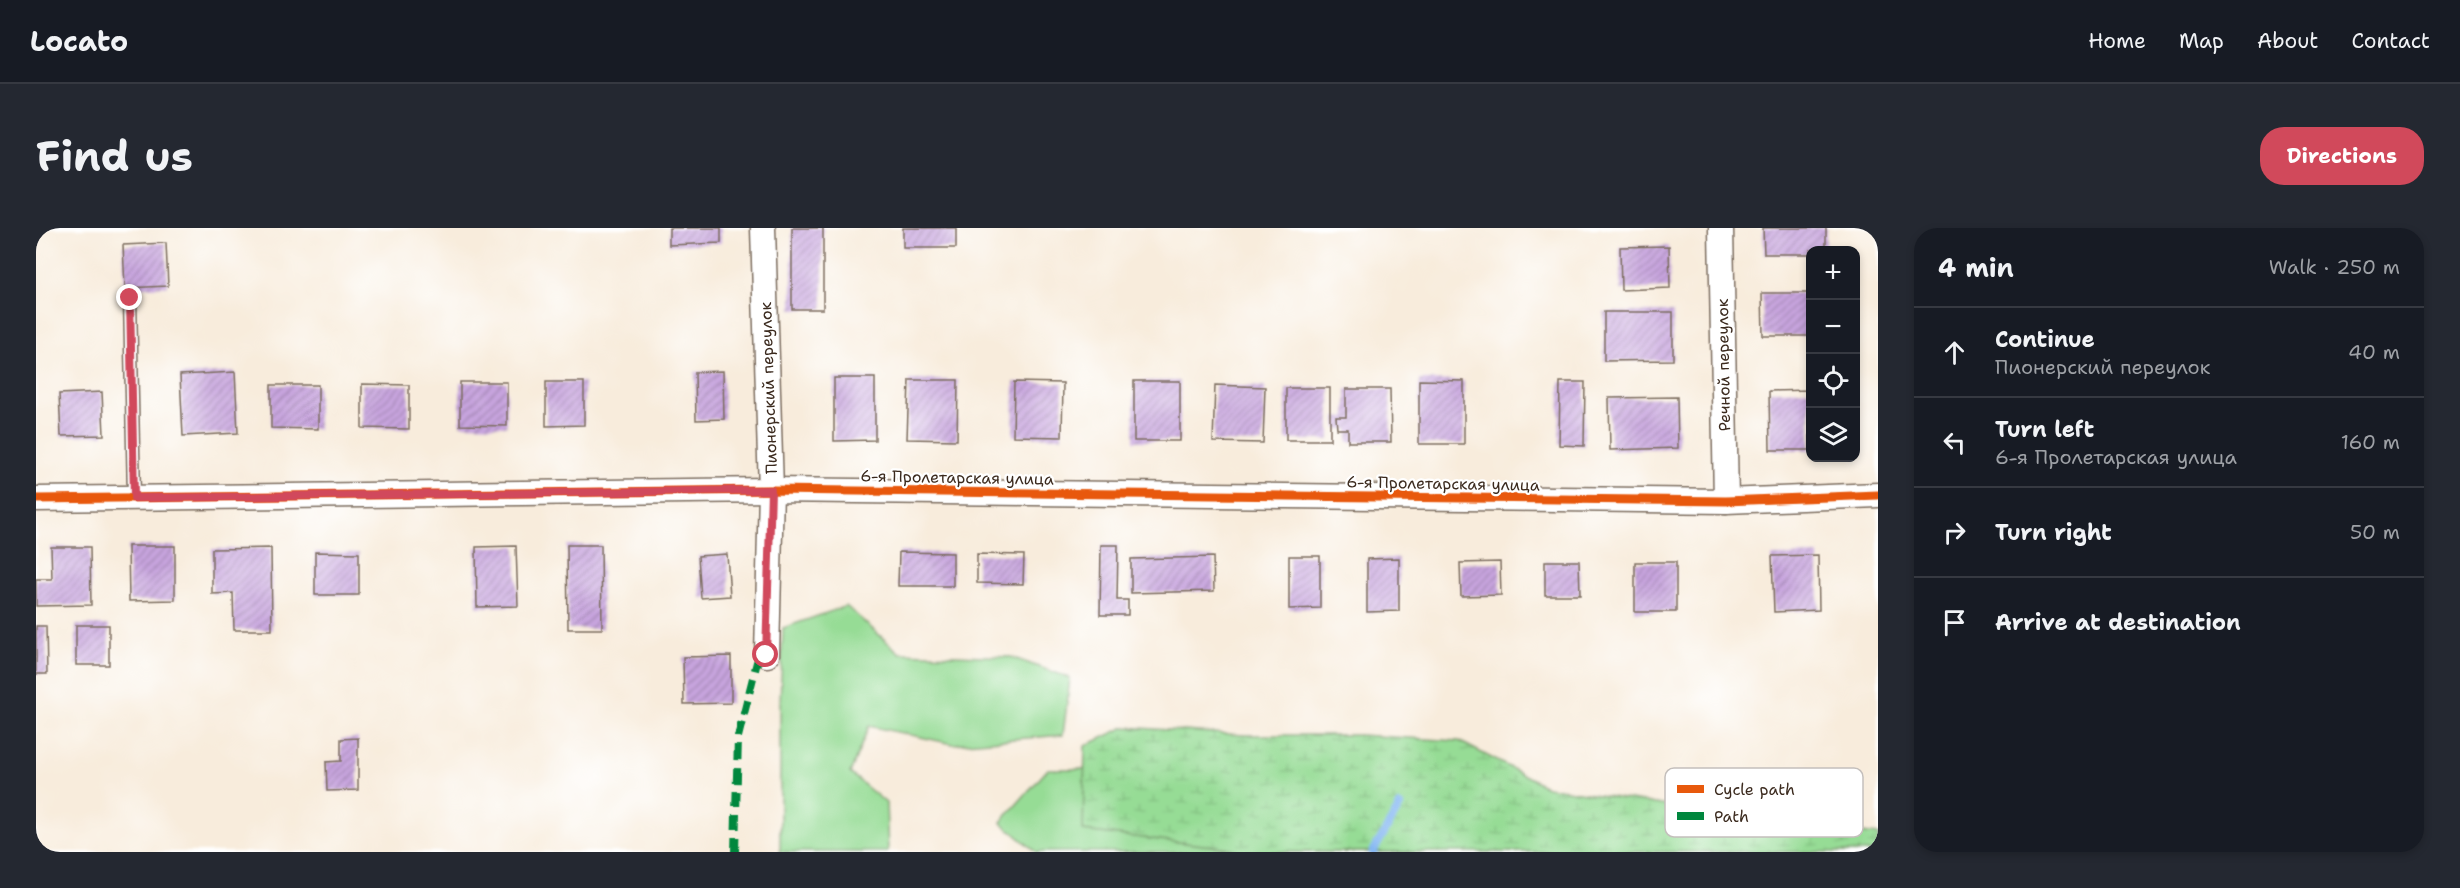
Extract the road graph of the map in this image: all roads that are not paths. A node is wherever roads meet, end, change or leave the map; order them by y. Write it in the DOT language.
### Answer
graph roads {
  1 [pos="763,228"];
  2 [pos="1721,228"];
  3 [pos="130,298"];
  4 [pos="771,490"];
  5 [pos="1878,495"];
  6 [pos="134,498"];
  7 [pos="36,499"];
  8 [pos="1726,501"];
  9 [pos="766,655"];
  1 -- 4 [label="street, Пионерский переулок"];
  2 -- 8 [label="street, Речной переулок"];
  3 -- 6 [label="lane"];
  4 -- 6 [label="street, 6-я Пролетарская улица"];
  4 -- 8 [label="street, 6-я Пролетарская улица"];
  4 -- 9 [label="street, Пионерский переулок"];
  5 -- 8 [label="street, 6-я Пролетарская улица"];
  6 -- 7 [label="street, 6-я Пролетарская улица"];
}
